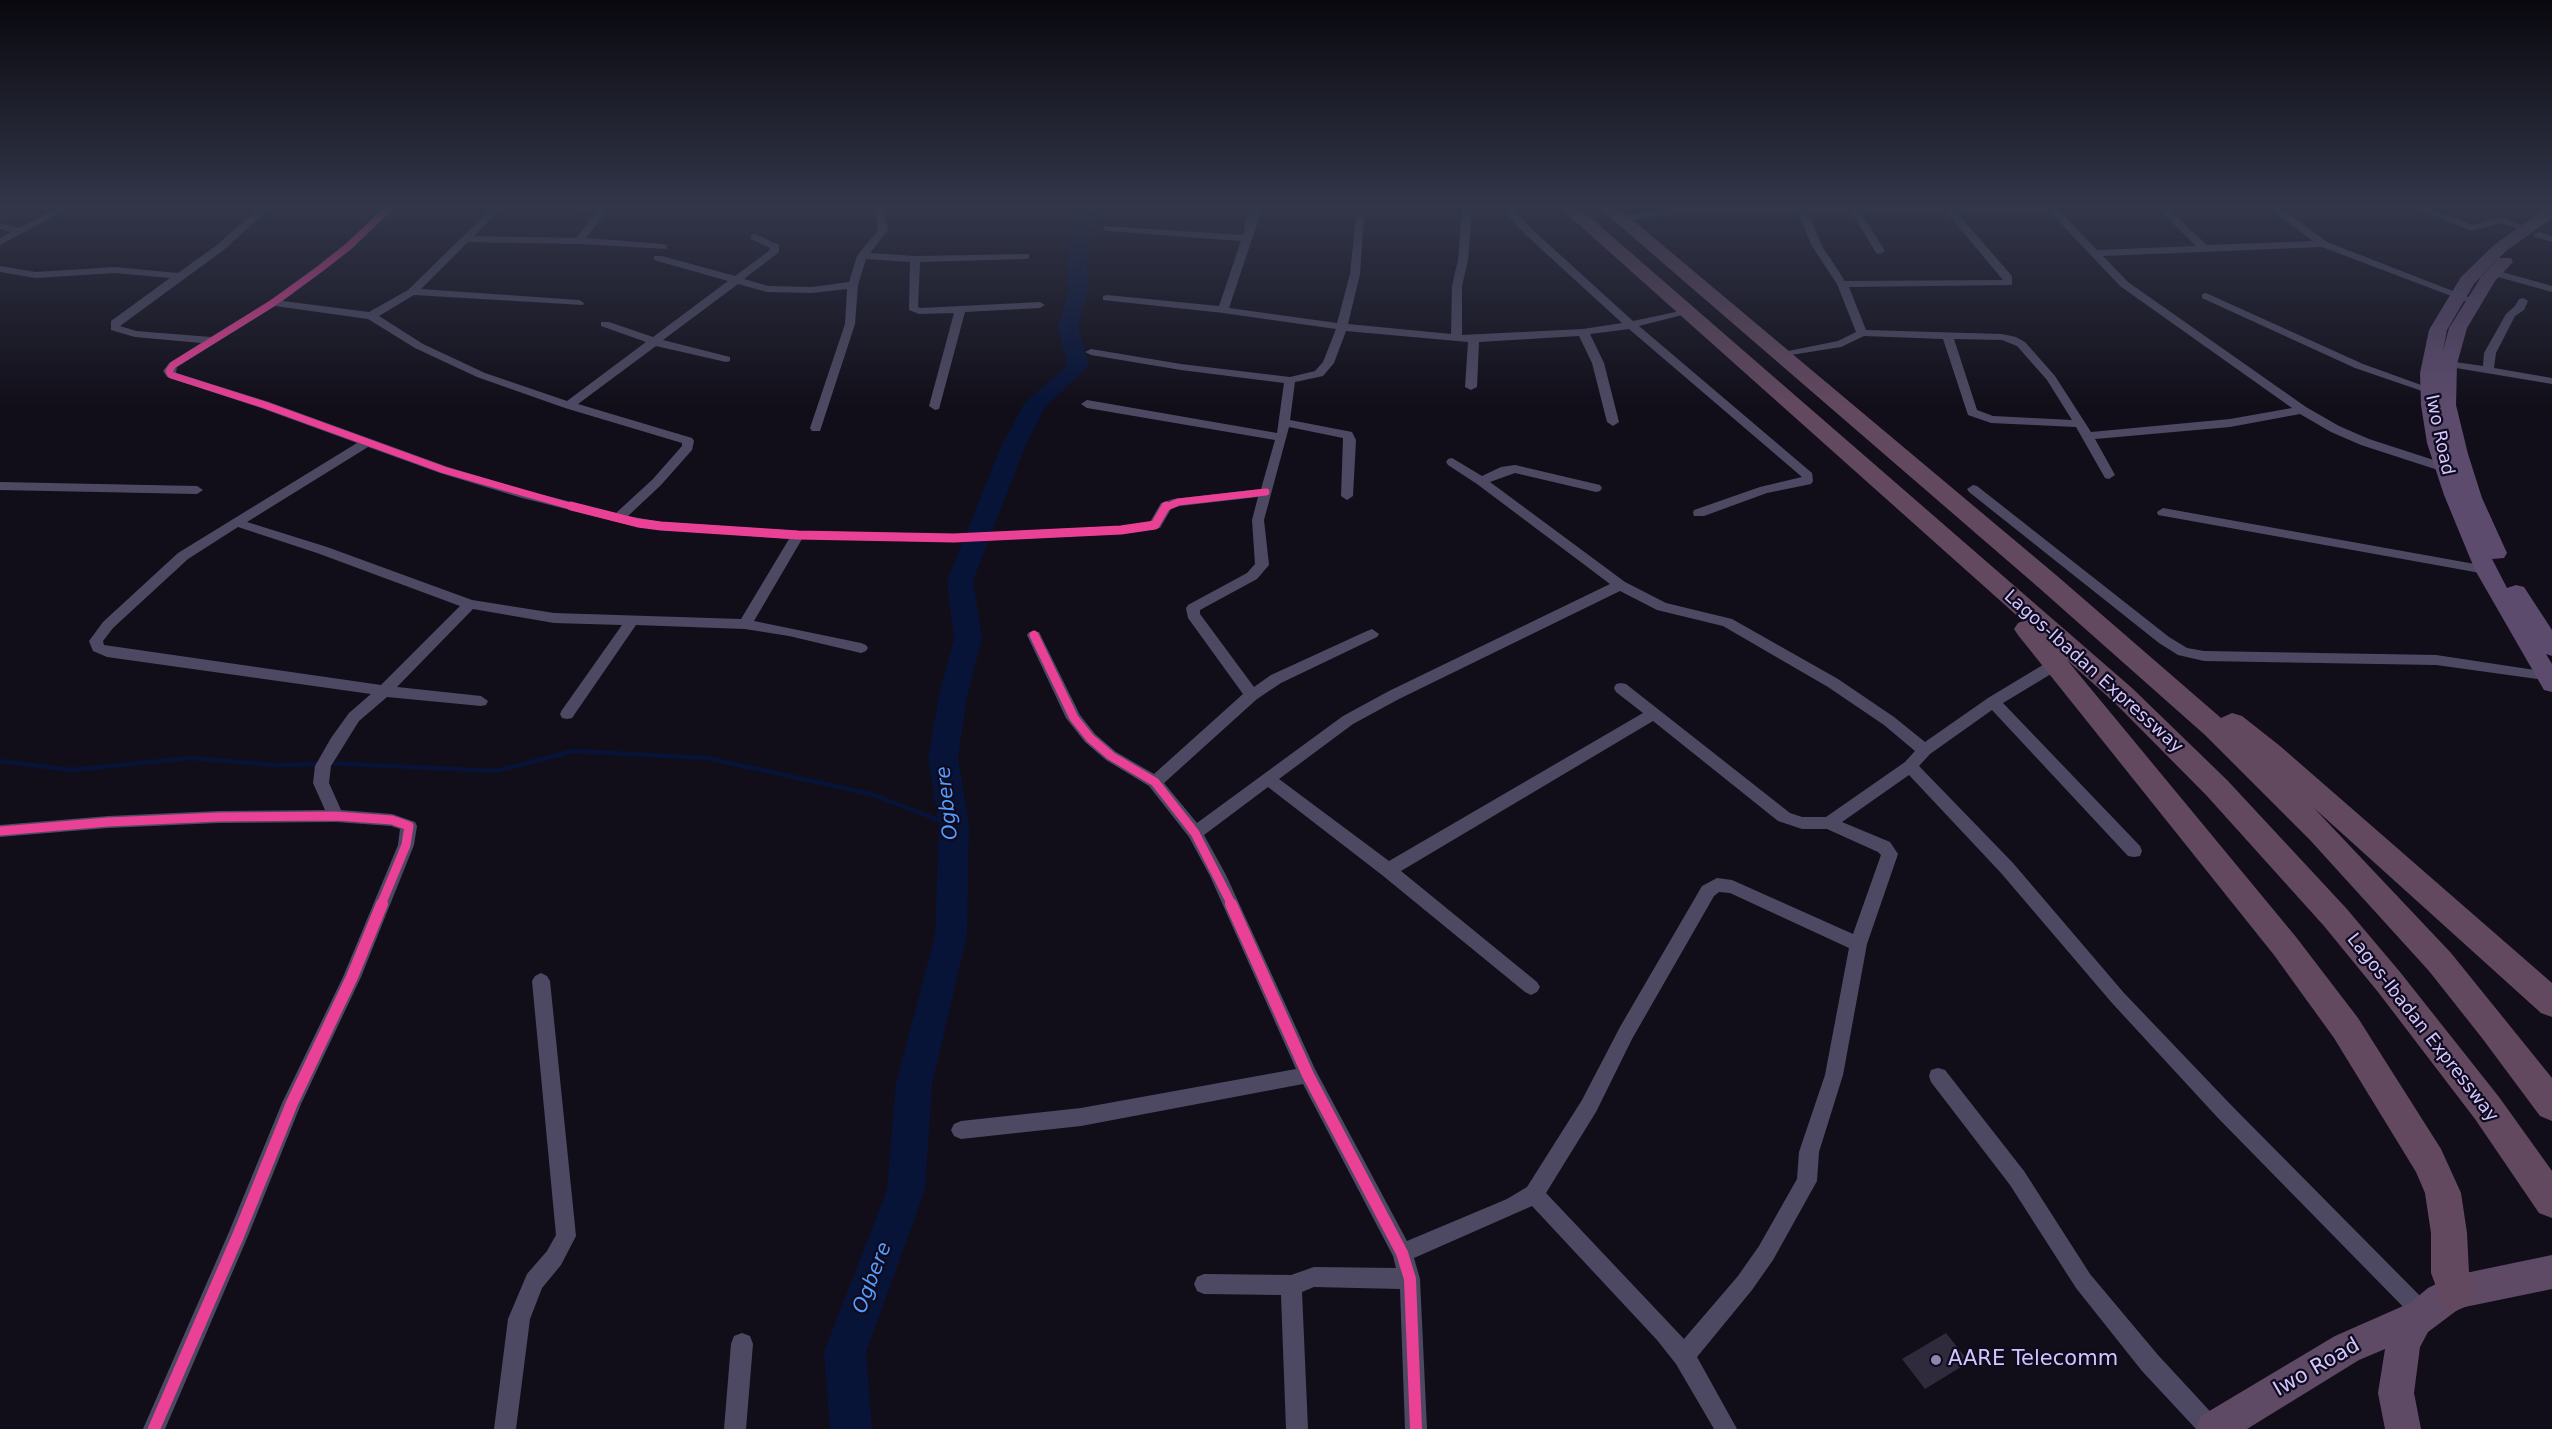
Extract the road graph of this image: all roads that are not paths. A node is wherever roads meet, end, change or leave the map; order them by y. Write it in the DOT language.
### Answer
graph roads {
  1 [pos="19,273"];
  2 [pos="73,273"];
  3 [pos="144,273"];
  4 [pos="184,273"];
  5 [pos="313,273"];
  6 [pos="432,273"];
  7 [pos="716,273"];
  8 [pos="746,273"];
  9 [pos="857,273"];
  10 [pos="914,273"];
  11 [pos="1235,273"];
  12 [pos="1355,273"];
  13 [pos="1460,273"];
  14 [pos="1574,273"];
  15 [pos="1643,273"];
  16 [pos="1685,273"];
  17 [pos="1835,273"];
  18 [pos="2003,273"];
  19 [pos="2113,273"];
  20 [pos="2401,273"];
  21 [pos="2478,273"];
  22 [pos="2495,273"];
  23 [pos="179,276"];
  24 [pos="736,280"];
  25 [pos="1842,284"];
  26 [pos="853,285"];
  27 [pos="2552,289"];
  28 [pos="412,292"];
  29 [pos="2206,296"];
  30 [pos="1107,298"];
  31 [pos="2465,298"];
  32 [pos="2523,301"];
  33 [pos="273,303"];
  34 [pos="579,303"];
  35 [pos="1040,305"];
  36 [pos="960,309"];
  37 [pos="1223,310"];
  38 [pos="1686,311"];
  39 [pos="371,316"];
  40 [pos="605,324"];
  41 [pos="1631,325"];
  42 [pos="1342,327"];
  43 [pos="1583,332"];
  44 [pos="1862,333"];
  45 [pos="1947,335"];
  46 [pos="1456,338"];
  47 [pos="1474,339"];
  48 [pos="212,340"];
  49 [pos="655,342"];
  50 [pos="1091,352"];
  51 [pos="1782,355"];
  52 [pos="726,359"];
  53 [pos="2448,364"];
  54 [pos="2488,371"];
  55 [pos="1290,380"];
  56 [pos="2552,381"];
  57 [pos="1471,387"];
  58 [pos="2429,390"];
  59 [pos="1087,404"];
  60 [pos="568,405"];
  61 [pos="935,406"];
  62 [pos="2302,410"];
  63 [pos="1613,422"];
  64 [pos="1284,423"];
  65 [pos="2079,424"];
  66 [pos="816,428"];
  67 [pos="2086,436"];
  68 [pos="1282,438"];
  69 [pos="365,443"];
  70 [pos="1452,462"];
  71 [pos="2445,468"];
  72 [pos="2109,475"];
  73 [pos="1481,481"];
  74 [pos="0,486"];
  75 [pos="1596,488"];
  76 [pos="1973,489"];
  77 [pos="197,490"];
  78 [pos="1266,492"];
  79 [pos="1347,496"];
  80 [pos="2163,512"];
  81 [pos="1699,513"];
  82 [pos="619,518"];
  83 [pos="238,523"];
  84 [pos="798,535"];
  85 [pos="2486,570"];
  86 [pos="2047,581"];
  87 [pos="1994,582"];
  88 [pos="1620,585"];
  89 [pos="470,604"];
  90 [pos="631,622"];
  91 [pos="745,624"];
  92 [pos="1372,634"];
  93 [pos="1034,635"];
  94 [pos="2550,641"];
  95 [pos="861,648"];
  96 [pos="2056,664"];
  97 [pos="2550,681"];
  98 [pos="1621,688"];
  99 [pos="384,691"];
  100 [pos="1252,695"];
  101 [pos="481,701"];
  102 [pos="1993,702"];
  103 [pos="567,714"];
  104 [pos="1654,714"];
  105 [pos="1925,750"];
  106 [pos="1910,766"];
  107 [pos="1268,778"];
  108 [pos="1155,782"];
  109 [pos="336,816"];
  110 [pos="1829,823"];
  111 [pos="0,831"];
  112 [pos="1195,833"];
  113 [pos="2134,851"];
  114 [pos="1388,870"];
  115 [pos="1858,944"];
  116 [pos="541,981"];
  117 [pos="1531,987"];
  118 [pos="2552,1003"];
  119 [pos="1308,1075"];
  120 [pos="1938,1076"];
  121 [pos="2552,1105"];
  122 [pos="961,1130"];
  123 [pos="1534,1194"];
  124 [pos="2552,1201"];
  125 [pos="1402,1253"];
  126 [pos="2552,1272"];
  127 [pos="1410,1279"];
  128 [pos="1204,1284"];
  129 [pos="1291,1285"];
  130 [pos="2456,1292"];
  131 [pos="2424,1314"];
  132 [pos="742,1344"];
  133 [pos="1684,1356"];
  134 [pos="154,1429"];
  135 [pos="505,1429"];
  136 [pos="735,1429"];
  137 [pos="1297,1429"];
  138 [pos="1416,1429"];
  139 [pos="1726,1429"];
  140 [pos="2212,1429"];
  141 [pos="2403,1429"];
  1 -- 2 [label="street"];
  3 -- 23 [label="street"];
  4 -- 23 [label="street"];
  5 -- 33 [label="street"];
  6 -- 28 [label="street"];
  7 -- 24 [label="street"];
  8 -- 24 [label="street"];
  9 -- 26 [label="street"];
  10 -- 36 [label="street"];
  11 -- 37 [label="street"];
  12 -- 42 [label="street"];
  13 -- 46 [label="street"];
  14 -- 41 [label="street"];
  15 -- 38 [label="highway, Lagos-Ibadan Expressway"];
  16 -- 51 [label="highway, Lagos-Ibadan Expressway"];
  17 -- 25 [label="street"];
  18 -- 25 [label="street"];
  19 -- 62 [label="street"];
  20 -- 31 [label="street"];
  21 -- 31 [label="main road, Iwo Road"];
  22 -- 27 [label="street"];
  22 -- 31 [label="main road, Iwo Road"];
  23 -- 48 [label="street"];
  24 -- 26 [label="street"];
  24 -- 49 [label="street"];
  25 -- 44 [label="street"];
  26 -- 66 [label="street"];
  28 -- 34 [label="street"];
  28 -- 39 [label="street"];
  29 -- 58 [label="street"];
  30 -- 37 [label="street"];
  31 -- 53 [label="main road, Iwo Road"];
  31 -- 58 [label="main road, Iwo Road"];
  32 -- 54 [label="street"];
  33 -- 39 [label="street"];
  33 -- 48 [label="street"];
  35 -- 36 [label="street"];
  36 -- 61 [label="street"];
  37 -- 42 [label="street"];
  38 -- 41 [label="street"];
  38 -- 87 [label="highway, Lagos-Ibadan Expressway"];
  39 -- 60 [label="street"];
  40 -- 49 [label="street"];
  41 -- 43 [label="street"];
  41 -- 81 [label="street"];
  42 -- 46 [label="street"];
  42 -- 55 [label="street"];
  43 -- 47 [label="street"];
  43 -- 63 [label="street"];
  44 -- 45 [label="street"];
  44 -- 51 [label="street"];
  45 -- 65 [label="street"];
  45 -- 65 [label="street"];
  46 -- 47 [label="street"];
  47 -- 57 [label="street"];
  48 -- 69 [label="street"];
  49 -- 52 [label="street"];
  49 -- 60 [label="street"];
  50 -- 55 [label="street"];
  51 -- 86 [label="highway, Lagos-Ibadan Expressway"];
  53 -- 54 [label="street"];
  53 -- 94 [label="main road, Iwo Road"];
  54 -- 56 [label="street"];
  55 -- 64 [label="street"];
  58 -- 71 [label="main road, Iwo Road"];
  59 -- 68 [label="street"];
  60 -- 82 [label="street"];
  62 -- 67 [label="street"];
  62 -- 71 [label="street"];
  64 -- 68 [label="street"];
  64 -- 79 [label="street"];
  65 -- 67 [label="street"];
  67 -- 72 [label="street"];
  68 -- 78 [label="street"];
  69 -- 82 [label="street"];
  69 -- 83 [label="street"];
  70 -- 73 [label="street"];
  71 -- 85 [label="main road, Iwo Road"];
  73 -- 75 [label="street"];
  73 -- 88 [label="street"];
  74 -- 77 [label="street"];
  76 -- 97 [label="street"];
  78 -- 84 [label="street"];
  78 -- 100 [label="street"];
  80 -- 85 [label="street"];
  82 -- 84 [label="street"];
  83 -- 89 [label="street"];
  83 -- 99 [label="street"];
  84 -- 91 [label="street"];
  85 -- 97 [label="main road, Iwo Road"];
  86 -- 118 [label="highway"];
  86 -- 121 [label="highway, Lagos-Ibadan Expressway"];
  87 -- 96 [label="highway"];
  87 -- 124 [label="highway, Lagos-Ibadan Expressway"];
  88 -- 105 [label="street"];
  88 -- 107 [label="street"];
  89 -- 90 [label="street"];
  89 -- 99 [label="street"];
  90 -- 91 [label="street"];
  90 -- 103 [label="street"];
  91 -- 95 [label="street"];
  92 -- 100 [label="street"];
  93 -- 108 [label="street"];
  96 -- 102 [label="street"];
  96 -- 130 [label="highway"];
  98 -- 104 [label="street"];
  99 -- 101 [label="street"];
  99 -- 109 [label="street"];
  100 -- 108 [label="street"];
  102 -- 105 [label="street"];
  102 -- 113 [label="street"];
  104 -- 110 [label="street"];
  104 -- 114 [label="street"];
  105 -- 106 [label="street"];
  106 -- 110 [label="street"];
  106 -- 131 [label="street"];
  107 -- 112 [label="street"];
  107 -- 114 [label="street"];
  108 -- 112 [label="street"];
  109 -- 111 [label="street"];
  109 -- 134 [label="street"];
  110 -- 115 [label="street"];
  112 -- 119 [label="street"];
  114 -- 117 [label="street"];
  115 -- 123 [label="street"];
  115 -- 133 [label="street"];
  116 -- 135 [label="street"];
  119 -- 122 [label="street"];
  119 -- 125 [label="street"];
  120 -- 140 [label="street"];
  123 -- 125 [label="street"];
  123 -- 133 [label="street"];
  125 -- 127 [label="street"];
  126 -- 130 [label="highway"];
  127 -- 129 [label="street"];
  127 -- 138 [label="street"];
  128 -- 129 [label="street"];
  129 -- 137 [label="street"];
  130 -- 131 [label="highway"];
  131 -- 140 [label="highway, Iwo Road"];
  131 -- 141 [label="highway"];
  132 -- 136 [label="street"];
  133 -- 139 [label="street"];
}
